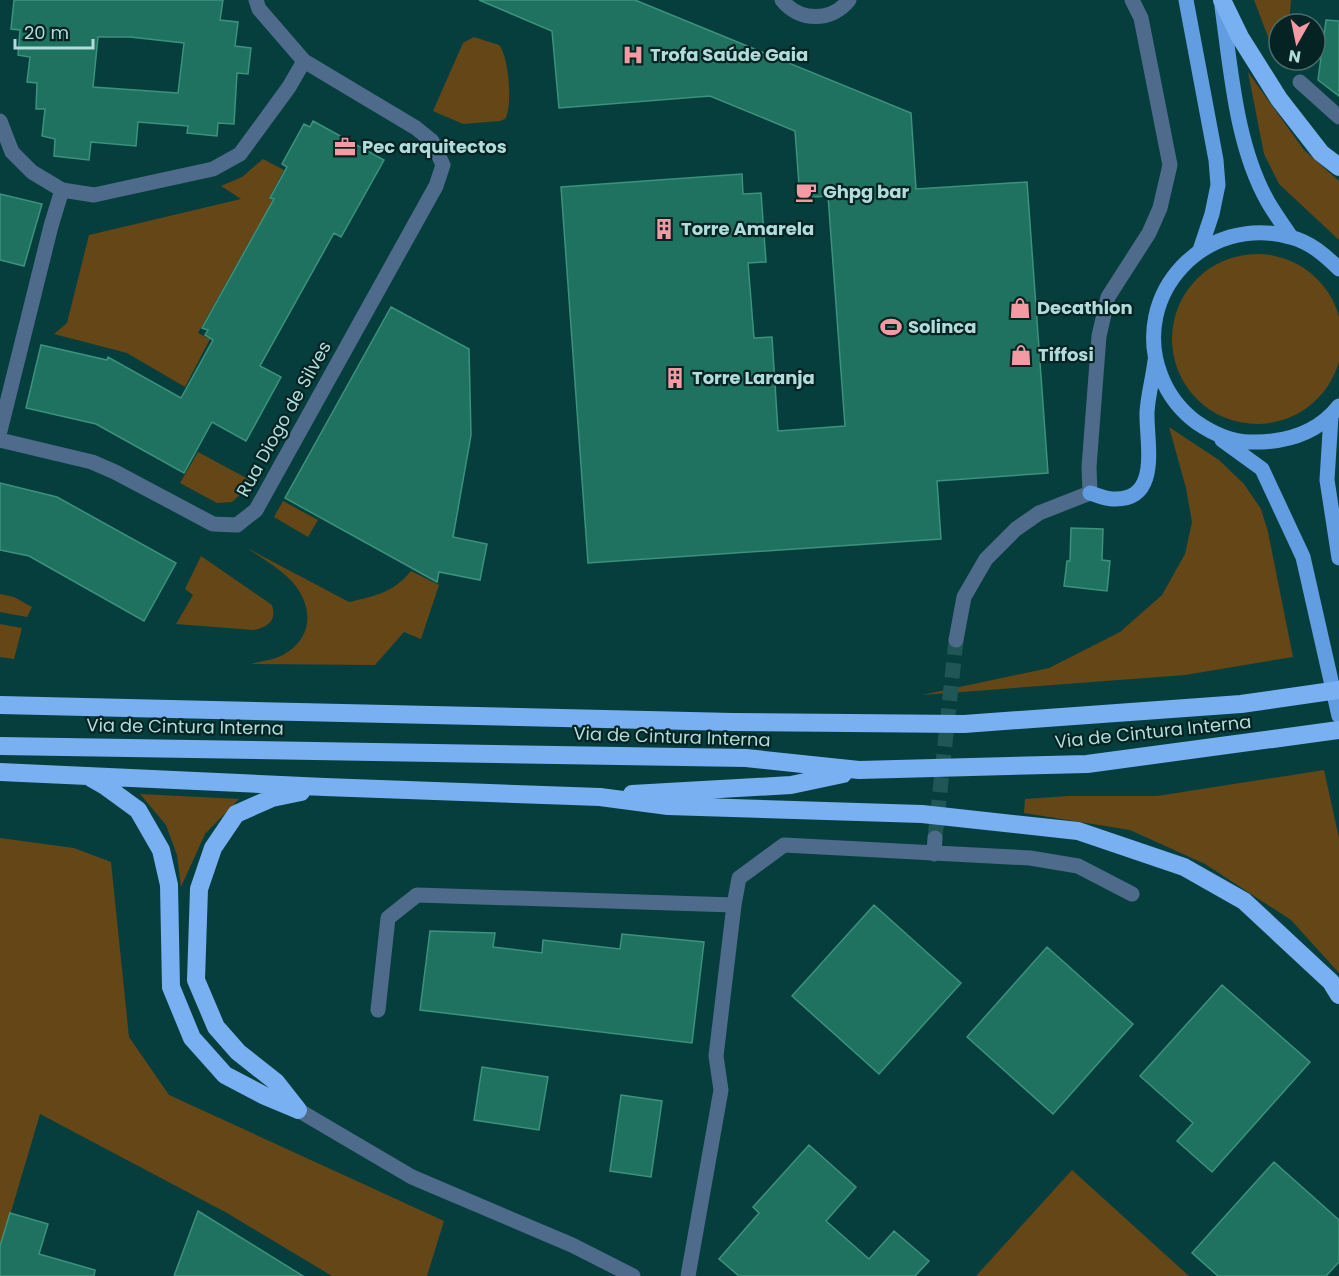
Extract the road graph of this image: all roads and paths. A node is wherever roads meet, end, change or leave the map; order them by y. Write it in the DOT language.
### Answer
graph roads {
  1 [pos="256,0"];
  2 [pos="782,0"];
  3 [pos="849,0"];
  4 [pos="1132,0"];
  5 [pos="1186,0"];
  6 [pos="1222,0"];
  7 [pos="304,61"];
  8 [pos="1300,82"];
  9 [pos="1339,117"];
  10 [pos="0,121"];
  11 [pos="1339,167"];
  12 [pos="62,190"];
  13 [pos="1291,237"];
  14 [pos="1200,250"];
  15 [pos="1339,269"];
  16 [pos="1155,361"];
  17 [pos="1335,411"];
  18 [pos="0,431"];
  19 [pos="1213,433"];
  20 [pos="0,440"];
  21 [pos="1090,493"];
  22 [pos="1339,558"];
  23 [pos="956,640"];
  24 [pos="1339,690"];
  25 [pos="0,705"];
  26 [pos="1339,716"];
  27 [pos="1339,730"];
  28 [pos="0,746"];
  29 [pos="859,770"];
  30 [pos="0,772"];
  31 [pos="87,776"];
  32 [pos="325,787"];
  33 [pos="600,797"];
  34 [pos="935,838"];
  35 [pos="934,854"];
  36 [pos="1132,894"];
  37 [pos="734,905"];
  38 [pos="1339,995"];
  39 [pos="378,1010"];
  40 [pos="298,1110"];
  41 [pos="633,1276"];
  42 [pos="688,1276"];
  1 -- 7 [label="street"];
  2 -- 3 [label="street"];
  4 -- 21 [label="street"];
  5 -- 14 [label="main road"];
  6 -- 11 [label="highway"];
  6 -- 13 [label="main road"];
  7 -- 12 [label="street"];
  7 -- 20 [label="street, Rua Diogo de Silves"];
  8 -- 9 [label="street"];
  10 -- 12 [label="street"];
  12 -- 18 [label="street"];
  13 -- 14 [label="main road"];
  13 -- 15 [label="main road"];
  14 -- 16 [label="main road"];
  16 -- 19 [label="main road"];
  16 -- 21 [label="main road"];
  17 -- 19 [label="main road"];
  17 -- 22 [label="main road"];
  19 -- 26 [label="main road"];
  21 -- 23 [label="street"];
  24 -- 25 [label="highway, Via de Cintura Interna"];
  27 -- 29 [label="highway, Via de Cintura Interna"];
  28 -- 29 [label="highway, Via de Cintura Interna"];
  29 -- 33 [label="highway"];
  30 -- 31 [label="highway"];
  31 -- 32 [label="highway"];
  31 -- 40 [label="highway"];
  32 -- 33 [label="highway"];
  32 -- 40 [label="highway"];
  33 -- 38 [label="highway"];
  34 -- 35 [label="street"];
  35 -- 36 [label="street"];
  35 -- 37 [label="street"];
  37 -- 39 [label="street"];
  37 -- 42 [label="street"];
  40 -- 41 [label="street"];
}
